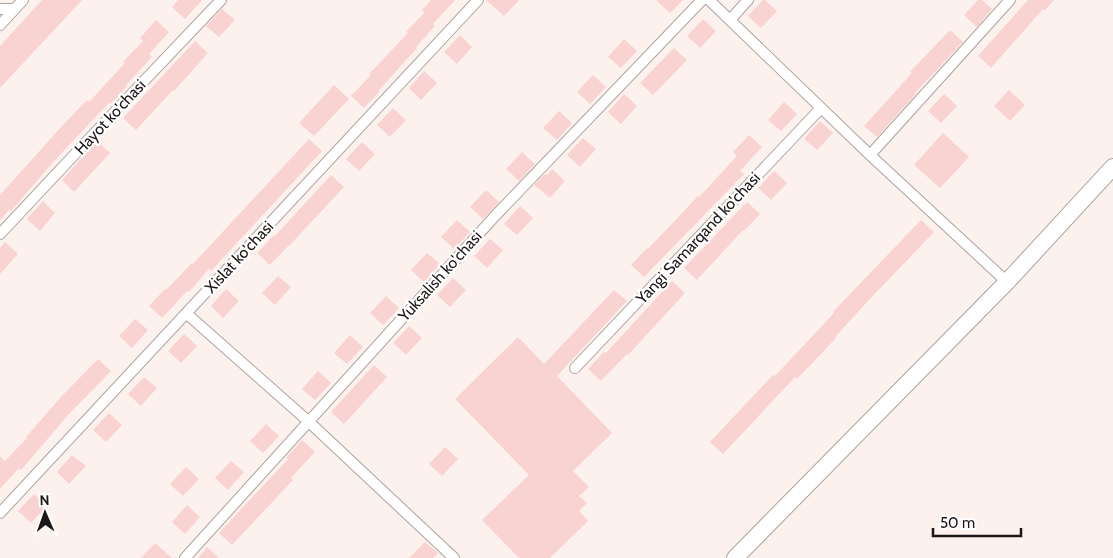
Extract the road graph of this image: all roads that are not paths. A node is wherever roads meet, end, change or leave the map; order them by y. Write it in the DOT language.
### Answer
graph roads {
  1 [pos="23,0"];
  2 [pos="220,0"];
  3 [pos="478,0"];
  4 [pos="702,0"];
  5 [pos="709,0"];
  6 [pos="748,0"];
  7 [pos="1010,0"];
  8 [pos="15,9"];
  9 [pos="0,10"];
  10 [pos="730,20"];
  11 [pos="0,25"];
  12 [pos="821,108"];
  13 [pos="870,155"];
  14 [pos="1113,166"];
  15 [pos="0,234"];
  16 [pos="1007,282"];
  17 [pos="187,314"];
  18 [pos="575,368"];
  19 [pos="308,421"];
  20 [pos="0,513"];
  21 [pos="448,556"];
  22 [pos="185,558"];
  23 [pos="736,558"];
  1 -- 8 [label="street"];
  2 -- 15 [label="street, Hayot ko'chasi"];
  3 -- 17 [label="street, Xislat ko'chasi"];
  4 -- 19 [label="street, Yuksalish ko'chasi"];
  5 -- 10 [label="street"];
  6 -- 10 [label="street"];
  7 -- 13 [label="street"];
  8 -- 9 [label="street"];
  8 -- 11 [label="street"];
  10 -- 12 [label="street"];
  12 -- 13 [label="street"];
  12 -- 18 [label="street, Yangi Samarqand ko'chasi"];
  13 -- 16 [label="street"];
  14 -- 16 [label="main road"];
  16 -- 23 [label="main road"];
  17 -- 19 [label="street"];
  17 -- 20 [label="street, Xislat ko'chasi"];
  19 -- 21 [label="street"];
  19 -- 22 [label="street, Yuksalish ko'chasi"];
}
